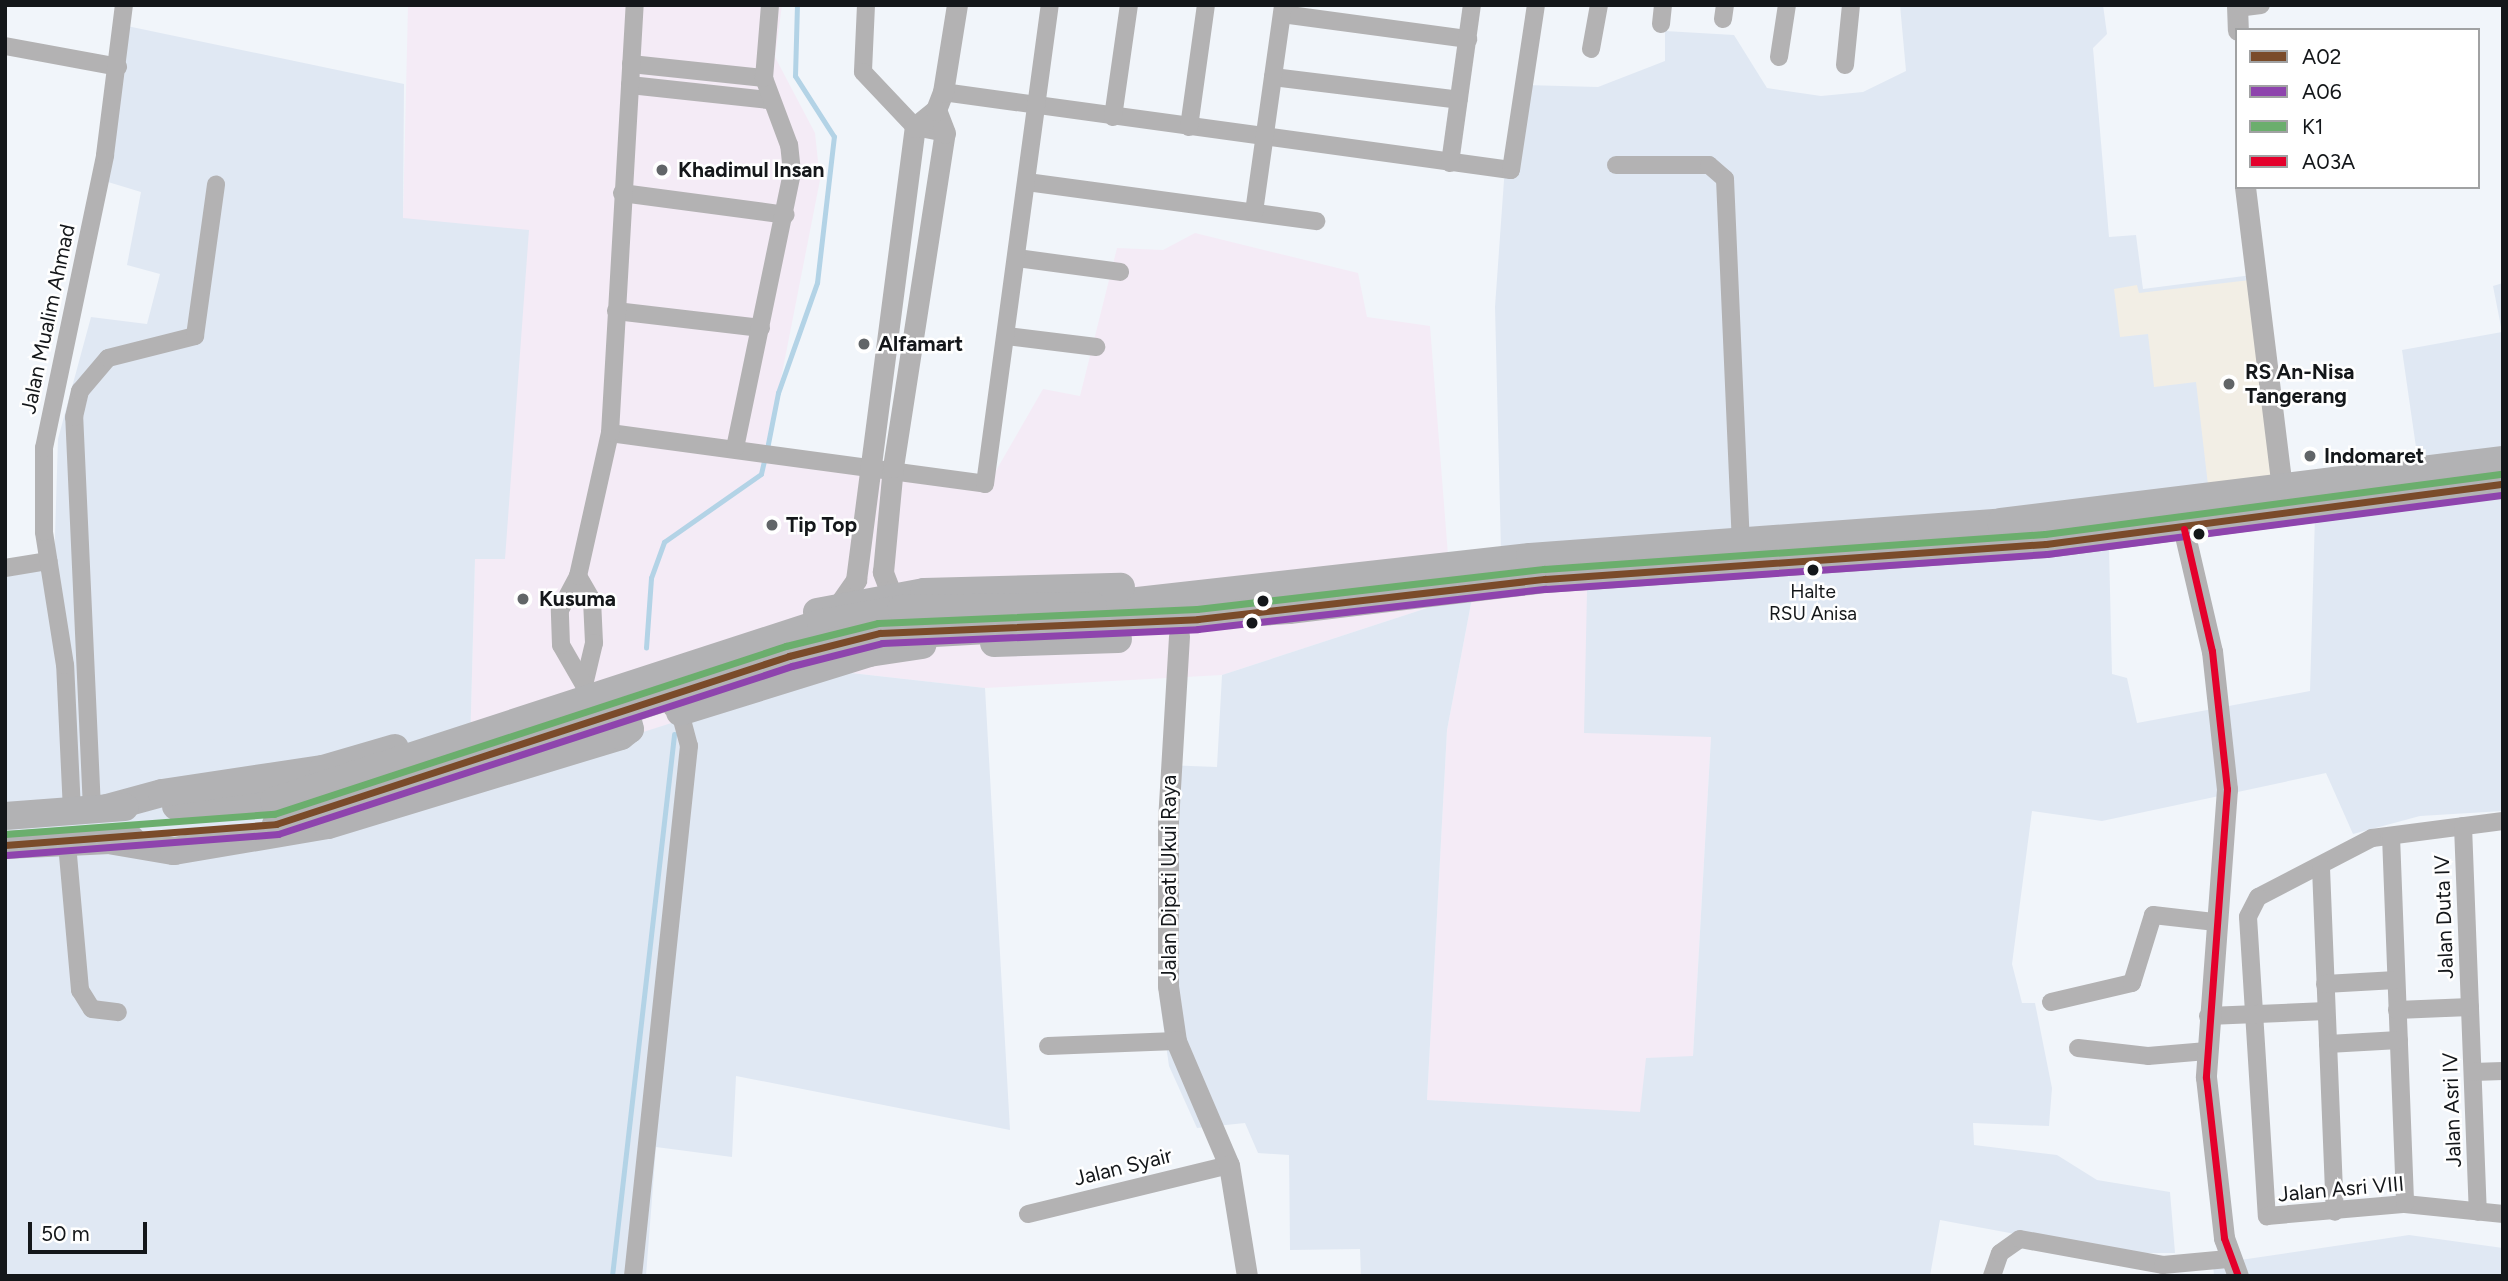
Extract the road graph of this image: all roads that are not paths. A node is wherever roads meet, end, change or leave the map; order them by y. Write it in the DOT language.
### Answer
graph roads {
  1 [pos="124,5"];
  2 [pos="635,5"];
  3 [pos="770,5"];
  4 [pos="866,5"];
  5 [pos="957,5"];
  6 [pos="1051,5"];
  7 [pos="1129,5"];
  8 [pos="1206,5"];
  9 [pos="1472,5"];
  10 [pos="1536,5"];
  11 [pos="1599,5"];
  12 [pos="1662,5"];
  13 [pos="1787,5"];
  14 [pos="1851,5"];
  15 [pos="2261,5"];
  16 [pos="2237,7"];
  17 [pos="1282,10"];
  18 [pos="1661,24"];
  19 [pos="2238,28"];
  20 [pos="1468,39"];
  21 [pos="5,46"];
  22 [pos="1591,49"];
  23 [pos="1779,57"];
  24 [pos="631,64"];
  25 [pos="1845,65"];
  26 [pos="118,67"];
  27 [pos="1273,77"];
  28 [pos="764,78"];
  29 [pos="630,85"];
  30 [pos="768,100"];
  31 [pos="1459,100"];
  32 [pos="939,101"];
  33 [pos="1037,106"];
  34 [pos="1113,117"];
  35 [pos="915,127"];
  36 [pos="1189,127"];
  37 [pos="945,133"];
  38 [pos="1265,138"];
  39 [pos="1450,163"];
  40 [pos="1616,165"];
  41 [pos="1027,182"];
  42 [pos="216,184"];
  43 [pos="2245,189"];
  44 [pos="622,193"];
  45 [pos="1254,212"];
  46 [pos="786,215"];
  47 [pos="1316,221"];
  48 [pos="1017,258"];
  49 [pos="1120,272"];
  50 [pos="616,311"];
  51 [pos="761,328"];
  52 [pos="1007,336"];
  53 [pos="1096,347"];
  54 [pos="610,433"];
  55 [pos="743,449"];
  56 [pos="2503,460"];
  57 [pos="871,464"];
  58 [pos="893,467"];
  59 [pos="2503,484"];
  60 [pos="2282,487"];
  61 [pos="2177,500"];
  62 [pos="2184,529"];
  63 [pos="1741,542"];
  64 [pos="48,561"];
  65 [pos="5,568"];
  66 [pos="578,576"];
  67 [pos="892,596"];
  68 [pos="1226,604"];
  69 [pos="838,606"];
  70 [pos="1179,636"];
  71 [pos="674,660"];
  72 [pos="585,688"];
  73 [pos="656,696"];
  74 [pos="624,706"];
  75 [pos="680,712"];
  76 [pos="90,809"];
  77 [pos="275,813"];
  78 [pos="5,816"];
  79 [pos="2503,821"];
  80 [pos="2463,825"];
  81 [pos="2391,836"];
  82 [pos="114,841"];
  83 [pos="67,844"];
  84 [pos="5,845"];
  85 [pos="2320,868"];
  86 [pos="2214,922"];
  87 [pos="2396,980"];
  88 [pos="2325,984"];
  89 [pos="2051,1002"];
  90 [pos="2470,1007"];
  91 [pos="2397,1010"];
  92 [pos="118,1012"];
  93 [pos="2326,1012"];
  94 [pos="2208,1016"];
  95 [pos="2253,1016"];
  96 [pos="2399,1040"];
  97 [pos="1176,1041"];
  98 [pos="2328,1044"];
  99 [pos="1048,1046"];
  100 [pos="2078,1048"];
  101 [pos="2207,1051"];
  102 [pos="2503,1071"];
  103 [pos="2473,1072"];
  104 [pos="1230,1165"];
  105 [pos="2405,1204"];
  106 [pos="2335,1212"];
  107 [pos="2479,1212"];
  108 [pos="1028,1214"];
  109 [pos="2503,1214"];
  110 [pos="2233,1267"];
  111 [pos="633,1276"];
  112 [pos="1247,1276"];
  113 [pos="1992,1276"];
  1 -- 26 [label="street, Jalan Mualim Ahmad"];
  2 -- 24 [label="street"];
  3 -- 28 [label="street"];
  4 -- 35 [label="street"];
  5 -- 32 [label="street"];
  6 -- 33 [label="street"];
  7 -- 34 [label="street"];
  8 -- 36 [label="street"];
  9 -- 20 [label="street"];
  10 -- 39 [label="street"];
  11 -- 22 [label="street"];
  12 -- 18 [label="street"];
  13 -- 23 [label="street"];
  14 -- 25 [label="street"];
  15 -- 16 [label="street"];
  16 -- 19 [label="street"];
  17 -- 20 [label="street"];
  17 -- 27 [label="street"];
  20 -- 31 [label="street"];
  21 -- 26 [label="street"];
  24 -- 28 [label="street"];
  24 -- 29 [label="street"];
  26 -- 64 [label="street, Jalan Mualim Ahmad"];
  27 -- 31 [label="street"];
  27 -- 38 [label="street"];
  28 -- 30 [label="street"];
  29 -- 30 [label="street"];
  29 -- 44 [label="street"];
  30 -- 46 [label="street"];
  31 -- 39 [label="street"];
  32 -- 33 [label="street"];
  32 -- 35 [label="street"];
  32 -- 37 [label="street"];
  33 -- 34 [label="street"];
  33 -- 41 [label="street"];
  34 -- 36 [label="street"];
  35 -- 37 [label="street"];
  35 -- 57 [label="street"];
  36 -- 38 [label="street"];
  37 -- 58 [label="street"];
  38 -- 39 [label="street"];
  38 -- 45 [label="street"];
  40 -- 63 [label="street"];
  41 -- 45 [label="street"];
  41 -- 48 [label="street"];
  42 -- 76 [label="street"];
  43 -- 60 [label="street"];
  44 -- 46 [label="street"];
  44 -- 50 [label="street"];
  45 -- 47 [label="street"];
  46 -- 51 [label="street"];
  48 -- 49 [label="street"];
  48 -- 52 [label="street"];
  50 -- 51 [label="street"];
  50 -- 54 [label="street"];
  51 -- 55 [label="street"];
  52 -- 53 [label="street"];
  52 -- 58 [label="street"];
  54 -- 55 [label="street"];
  54 -- 66 [label="street"];
  55 -- 57 [label="street"];
  56 -- 60 [label="highway"];
  57 -- 58 [label="street"];
  57 -- 69 [label="street"];
  58 -- 67 [label="street"];
  59 -- 62 [label="highway"];
  60 -- 61 [label="highway"];
  61 -- 62 [label="street"];
  61 -- 63 [label="highway"];
  62 -- 68 [label="highway"];
  62 -- 86 [label="street"];
  63 -- 68 [label="highway"];
  64 -- 65 [label="street"];
  64 -- 76 [label="street, Jalan Mualim Ahmad"];
  66 -- 72 [label="street"];
  66 -- 72 [label="street"];
  67 -- 68 [label="highway"];
  67 -- 69 [label="highway"];
  68 -- 70 [label="highway"];
  68 -- 77 [label="highway, bridge"];
  69 -- 71 [label="highway"];
  70 -- 75 [label="highway"];
  70 -- 97 [label="street, Jalan Dipati Ukui Raya"];
  71 -- 72 [label="highway"];
  71 -- 73 [label="highway"];
  72 -- 74 [label="street"];
  72 -- 76 [label="highway"];
  73 -- 74 [label="street"];
  73 -- 75 [label="street"];
  74 -- 82 [label="highway"];
  75 -- 111 [label="street"];
  76 -- 77 [label="highway"];
  76 -- 78 [label="highway"];
  77 -- 82 [label="highway"];
  79 -- 80 [label="street"];
  80 -- 81 [label="street"];
  80 -- 90 [label="street, Jalan Duta IV"];
  81 -- 85 [label="street"];
  81 -- 87 [label="street"];
  82 -- 83 [label="highway"];
  83 -- 84 [label="highway"];
  83 -- 92 [label="street"];
  85 -- 88 [label="street"];
  85 -- 95 [label="street"];
  86 -- 89 [label="street"];
  86 -- 94 [label="street"];
  87 -- 88 [label="street"];
  87 -- 91 [label="street"];
  88 -- 93 [label="street"];
  90 -- 91 [label="street"];
  90 -- 103 [label="street, Jalan Asri IV"];
  91 -- 96 [label="street"];
  93 -- 95 [label="street"];
  93 -- 98 [label="street"];
  94 -- 95 [label="street"];
  94 -- 101 [label="street"];
  95 -- 106 [label="street, Jalan Asri VIII"];
  96 -- 98 [label="street"];
  96 -- 105 [label="street"];
  97 -- 99 [label="street"];
  97 -- 104 [label="street, Jalan Dipati Ukui Raya"];
  98 -- 106 [label="street"];
  100 -- 101 [label="street"];
  101 -- 110 [label="street"];
  102 -- 103 [label="street"];
  103 -- 107 [label="street, Jalan Asri IV"];
  104 -- 108 [label="street, Jalan Syair"];
  104 -- 112 [label="street, Jalan Dipati Ukui Raya"];
  105 -- 106 [label="street, Jalan Asri VIII"];
  105 -- 107 [label="street, Jalan Asri VIII"];
  107 -- 109 [label="street, Jalan Asri VIII"];
  110 -- 113 [label="street"];
}
